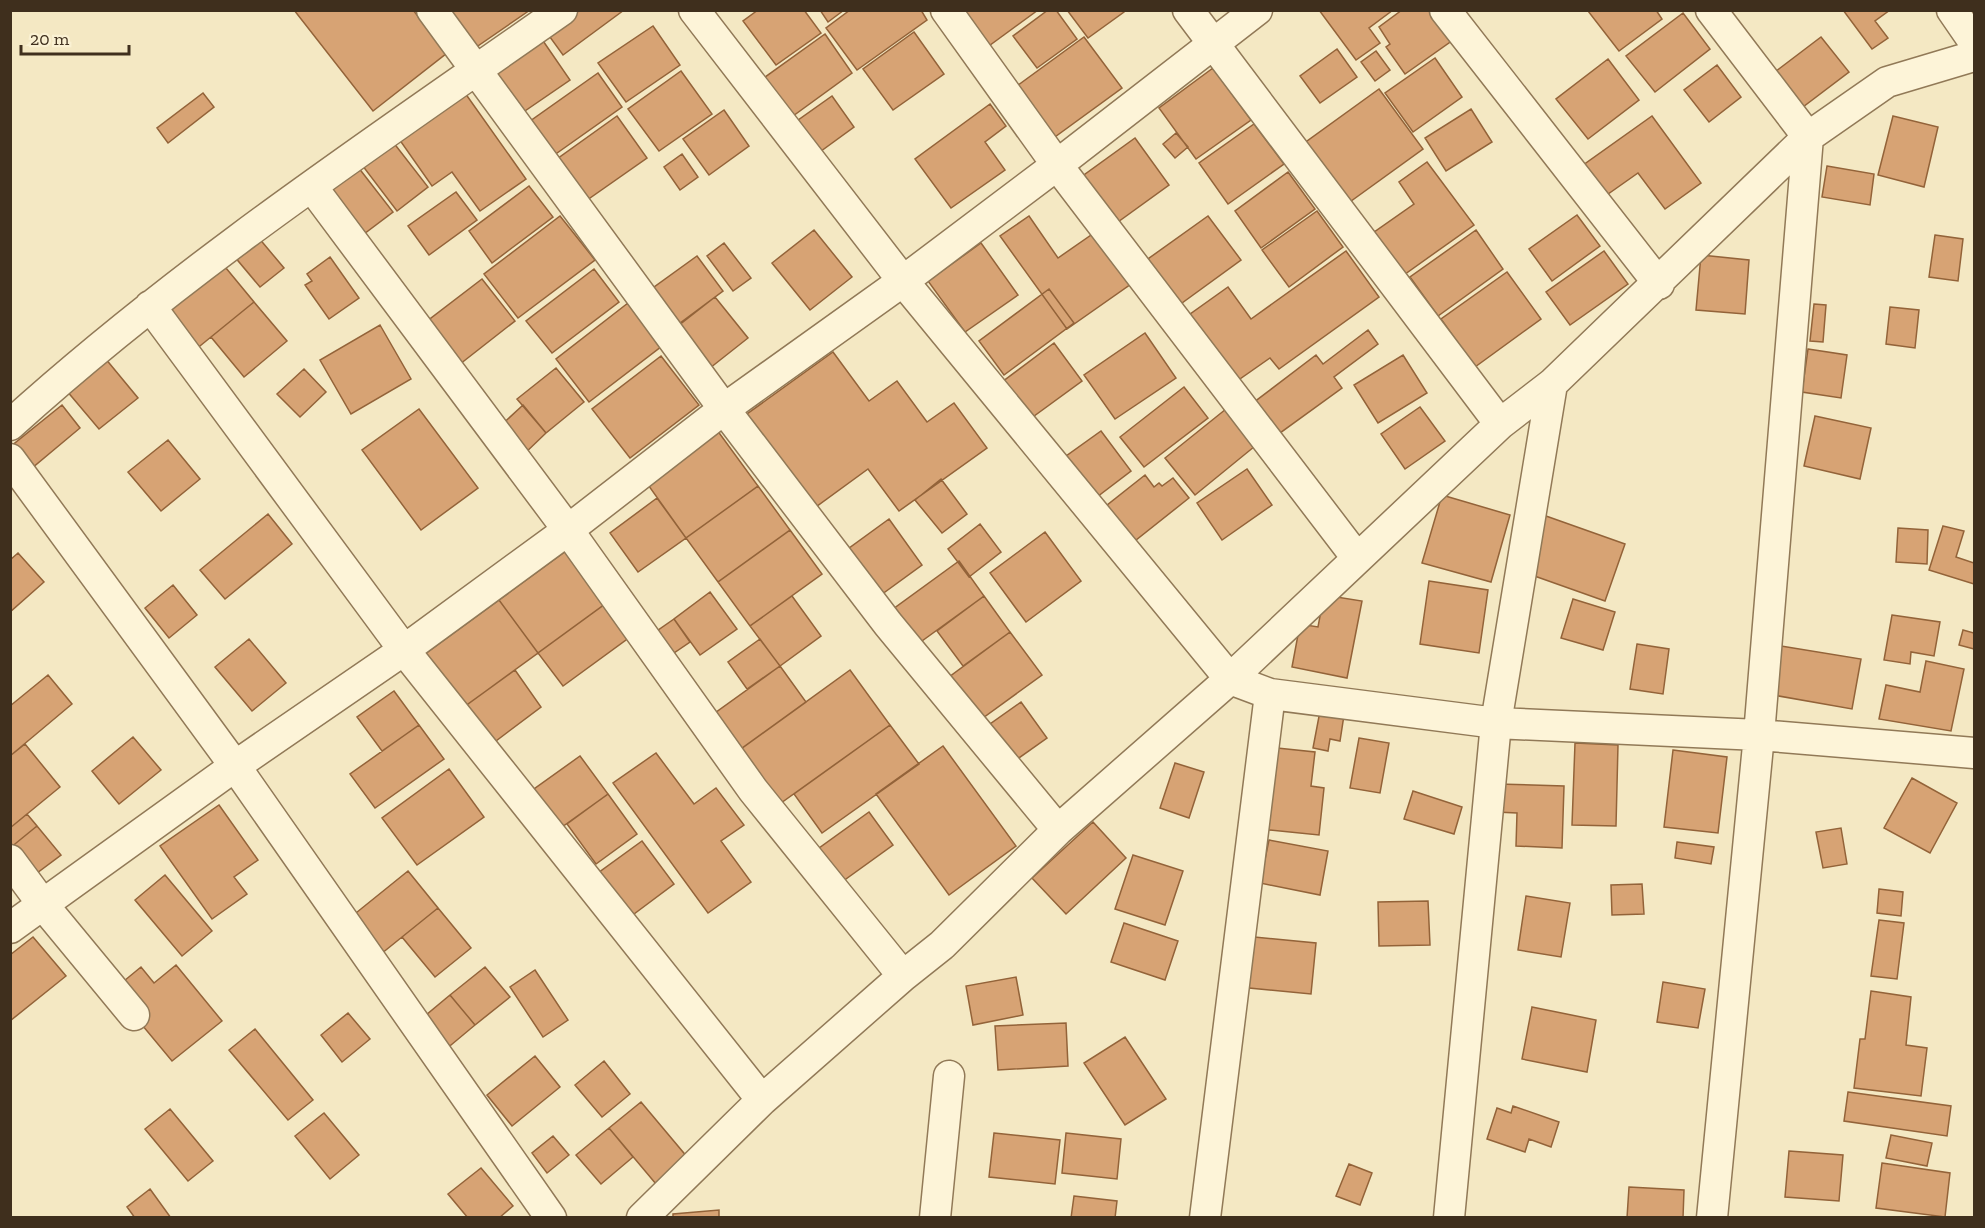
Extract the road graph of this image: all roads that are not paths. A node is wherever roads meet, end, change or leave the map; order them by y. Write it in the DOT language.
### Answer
graph roads {
  1 [pos="432,10"];
  2 [pos="562,10"];
  3 [pos="694,10"];
  4 [pos="946,10"];
  5 [pos="1188,10"];
  6 [pos="1257,10"];
  7 [pos="1445,10"];
  8 [pos="1711,10"];
  9 [pos="1952,10"];
  10 [pos="1974,42"];
  11 [pos="1212,44"];
  12 [pos="1974,56"];
  13 [pos="477,70"];
  14 [pos="1809,137"];
  15 [pos="1057,165"];
  16 [pos="312,187"];
  17 [pos="903,281"];
  18 [pos="1659,284"];
  19 [pos="150,306"];
  20 [pos="1552,384"];
  21 [pos="724,409"];
  22 [pos="10,424"];
  23 [pos="1500,424"];
  24 [pos="10,459"];
  25 [pos="568,530"];
  26 [pos="1357,558"];
  27 [pos="404,650"];
  28 [pos="1230,679"];
  29 [pos="1270,694"];
  30 [pos="1496,723"];
  31 [pos="1759,735"];
  32 [pos="1974,753"];
  33 [pos="235,766"];
  34 [pos="1058,830"];
  35 [pos="10,860"];
  36 [pos="44,906"];
  37 [pos="10,928"];
  38 [pos="903,976"];
  39 [pos="134,1016"];
  40 [pos="949,1076"];
  41 [pos="762,1100"];
  42 [pos="551,1218"];
  43 [pos="642,1218"];
  44 [pos="935,1218"];
  45 [pos="1205,1218"];
  46 [pos="1449,1218"];
  47 [pos="1712,1218"];
  1 -- 13 [label="street"];
  2 -- 13 [label="street"];
  3 -- 17 [label="street"];
  4 -- 15 [label="street"];
  5 -- 11 [label="street"];
  6 -- 11 [label="street"];
  7 -- 18 [label="street"];
  8 -- 14 [label="street"];
  9 -- 10 [label="street"];
  11 -- 15 [label="street"];
  11 -- 23 [label="street"];
  12 -- 14 [label="street"];
  13 -- 16 [label="street"];
  13 -- 21 [label="street"];
  14 -- 18 [label="street"];
  14 -- 31 [label="street"];
  15 -- 17 [label="street"];
  15 -- 26 [label="street"];
  16 -- 19 [label="street"];
  16 -- 25 [label="street"];
  17 -- 21 [label="street"];
  17 -- 28 [label="street"];
  18 -- 20 [label="street"];
  19 -- 22 [label="street"];
  19 -- 27 [label="street"];
  20 -- 23 [label="street"];
  20 -- 30 [label="street"];
  21 -- 25 [label="street"];
  21 -- 34 [label="street"];
  23 -- 26 [label="street"];
  24 -- 33 [label="street"];
  25 -- 27 [label="street"];
  25 -- 38 [label="street"];
  26 -- 28 [label="street"];
  27 -- 33 [label="street"];
  27 -- 41 [label="street"];
  28 -- 29 [label="street"];
  28 -- 34 [label="street"];
  29 -- 30 [label="street"];
  29 -- 45 [label="street"];
  30 -- 31 [label="street"];
  30 -- 46 [label="street"];
  31 -- 32 [label="street"];
  31 -- 47 [label="street"];
  33 -- 36 [label="street"];
  33 -- 42 [label="street"];
  34 -- 38 [label="street"];
  35 -- 36 [label="street"];
  36 -- 37 [label="street"];
  36 -- 39 [label="street"];
  38 -- 41 [label="street"];
  40 -- 44 [label="street"];
  41 -- 43 [label="street"];
}
